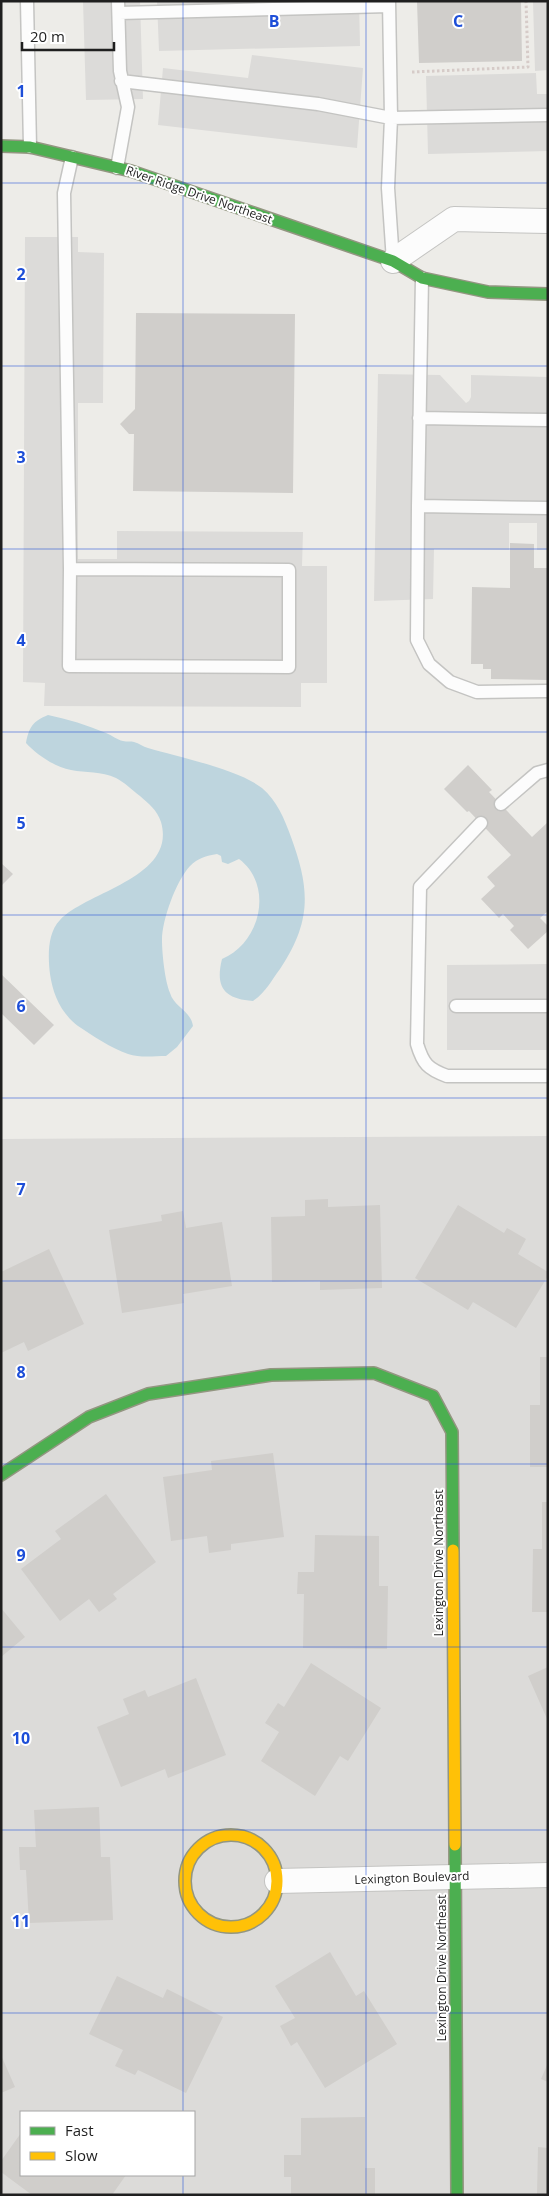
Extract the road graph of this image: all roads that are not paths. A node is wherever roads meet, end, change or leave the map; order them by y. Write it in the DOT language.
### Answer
graph roads {
  1 [pos="27,1"];
  2 [pos="389,4"];
  3 [pos="118,7"];
  4 [pos="121,81"];
  5 [pos="548,115"];
  6 [pos="391,118"];
  7 [pos="1,146"];
  8 [pos="30,147"];
  9 [pos="72,157"];
  10 [pos="117,168"];
  11 [pos="548,221"];
  12 [pos="392,261"];
  13 [pos="422,278"];
  14 [pos="548,294"];
  15 [pos="419,418"];
  16 [pos="548,420"];
  17 [pos="418,506"];
  18 [pos="548,508"];
  19 [pos="70,569"];
  20 [pos="548,691"];
  21 [pos="548,770"];
  22 [pos="501,804"];
  23 [pos="481,823"];
  24 [pos="456,1006"];
  25 [pos="548,1006"];
  26 [pos="548,1076"];
  27 [pos="1,1475"];
  28 [pos="548,1875"];
  29 [pos="455,1876"];
  30 [pos="277,1882"];
  31 [pos="457,2195"];
  1 -- 8 [label="lane"];
  2 -- 3 [label="lane"];
  2 -- 6 [label="lane"];
  3 -- 4 [label="lane"];
  4 -- 6 [label="lane"];
  4 -- 10 [label="lane"];
  5 -- 6 [label="lane"];
  6 -- 12 [label="lane"];
  7 -- 8 [label="street, River Ridge Drive Northeast"];
  8 -- 9 [label="street, River Ridge Drive Northeast"];
  9 -- 10 [label="street, River Ridge Drive Northeast"];
  9 -- 19 [label="lane"];
  10 -- 12 [label="street, River Ridge Drive Northeast"];
  11 -- 12 [label="street"];
  12 -- 13 [label="street, River Ridge Drive Northeast"];
  13 -- 14 [label="street, River Ridge Drive Northeast"];
  13 -- 15 [label="lane"];
  15 -- 16 [label="lane"];
  15 -- 17 [label="lane"];
  17 -- 18 [label="lane"];
  17 -- 20 [label="lane"];
  19 -- 19 [label="lane"];
  21 -- 22 [label="lane"];
  23 -- 26 [label="lane"];
  24 -- 25 [label="lane"];
  27 -- 29 [label="street, Lexington Drive Northeast"];
  28 -- 29 [label="street, Lexington Boulevard"];
  29 -- 30 [label="street, Lexington Boulevard"];
  29 -- 31 [label="street, Lexington Drive Northeast"];
  30 -- 30 [label="street"];
}
